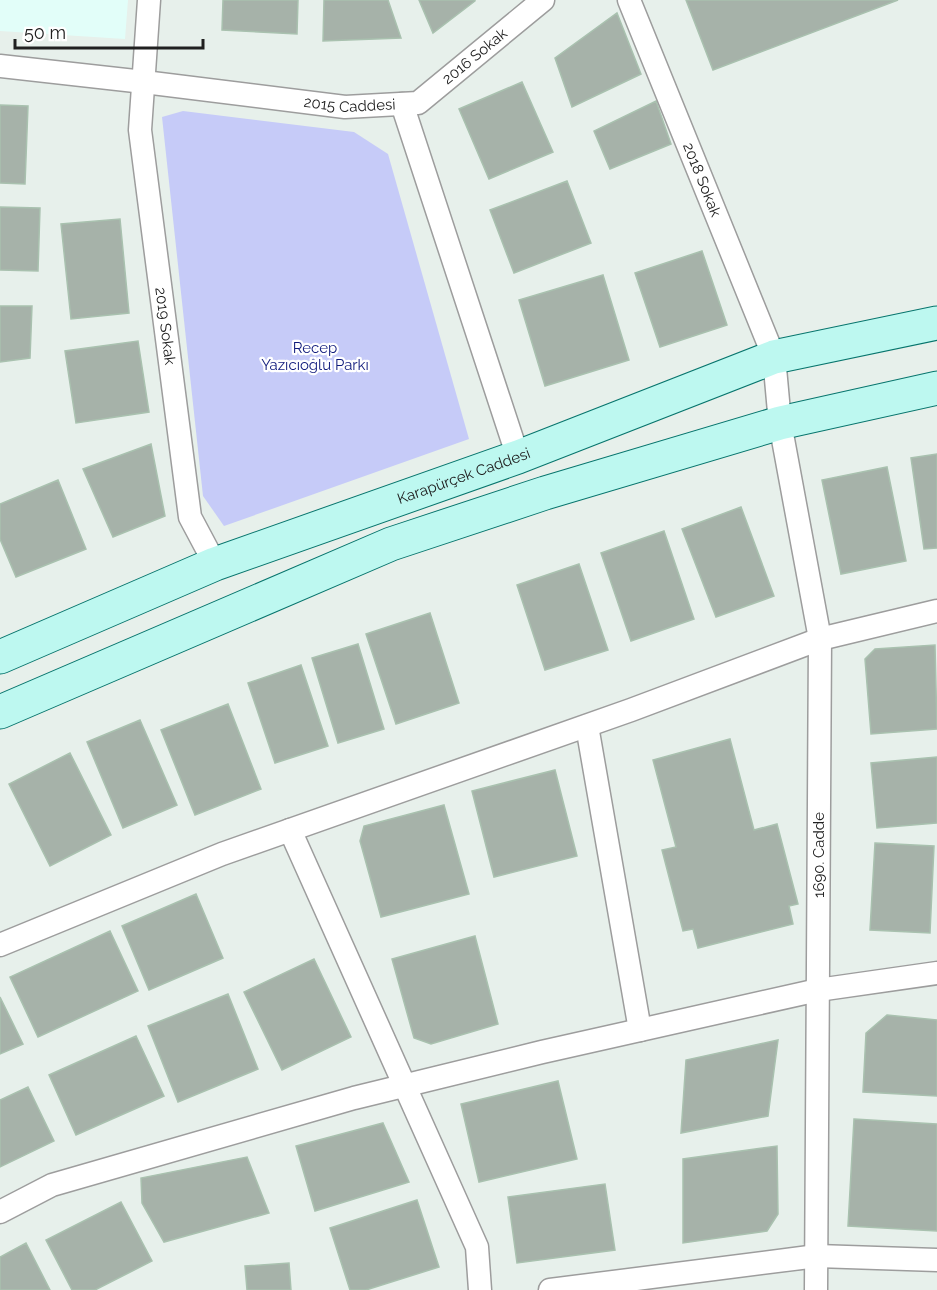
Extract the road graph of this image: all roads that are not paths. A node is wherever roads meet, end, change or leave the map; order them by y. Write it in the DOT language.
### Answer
graph roads {
  1 [pos="149,0"];
  2 [pos="543,0"];
  3 [pos="629,0"];
  4 [pos="0,66"];
  5 [pos="144,82"];
  6 [pos="402,104"];
  7 [pos="937,322"];
  8 [pos="774,357"];
  9 [pos="937,387"];
  10 [pos="780,423"];
  11 [pos="518,457"];
  12 [pos="215,564"];
  13 [pos="937,611"];
  14 [pos="820,639"];
  15 [pos="2,651"];
  16 [pos="0,712"];
  17 [pos="587,726"];
  18 [pos="290,830"];
  19 [pos="0,945"];
  20 [pos="937,973"];
  21 [pos="818,990"];
  22 [pos="640,1030"];
  23 [pos="405,1085"];
  24 [pos="0,1212"];
  25 [pos="817,1256"];
  26 [pos="937,1260"];
  27 [pos="480,1290"];
  28 [pos="550,1290"];
  29 [pos="816,1290"];
  1 -- 5 [label="street, 2019 Sokak"];
  2 -- 6 [label="street, 2016 Sokak"];
  3 -- 8 [label="street, 2018 Sokak"];
  4 -- 5 [label="street, 2015 Caddesi"];
  5 -- 6 [label="street, 2015 Caddesi"];
  5 -- 12 [label="street, 2019 Sokak"];
  6 -- 11 [label="street, 2015 Caddesi"];
  7 -- 8 [label="main road, Karapürçek Caddesi"];
  8 -- 10 [label="street, 2018 Sokak"];
  8 -- 11 [label="main road, Karapürçek Caddesi"];
  9 -- 10 [label="main road"];
  10 -- 14 [label="street, 1690. Cadde"];
  10 -- 16 [label="main road"];
  11 -- 12 [label="main road, Karapürçek Caddesi"];
  12 -- 15 [label="main road, Karapürçek Caddesi"];
  13 -- 14 [label="street"];
  14 -- 17 [label="street"];
  14 -- 21 [label="street, 1690. Cadde"];
  17 -- 18 [label="street"];
  17 -- 22 [label="street"];
  18 -- 19 [label="street"];
  18 -- 23 [label="street"];
  20 -- 21 [label="street"];
  21 -- 22 [label="street"];
  21 -- 25 [label="street, 1690. Cadde"];
  22 -- 23 [label="street"];
  23 -- 24 [label="street"];
  23 -- 27 [label="street"];
  25 -- 26 [label="street"];
  25 -- 28 [label="street"];
  25 -- 29 [label="street, 1690. Cadde"];
}
